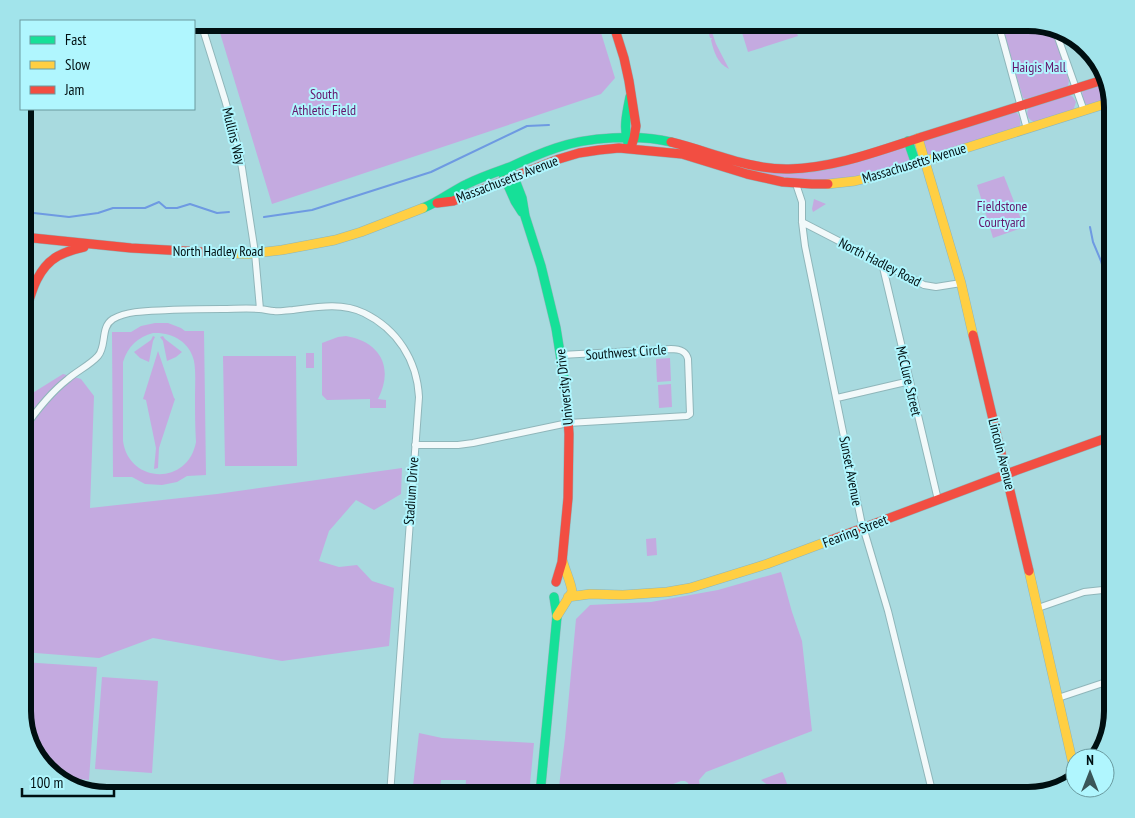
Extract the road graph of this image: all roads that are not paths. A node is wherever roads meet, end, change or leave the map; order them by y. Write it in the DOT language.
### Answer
graph roads {
  1 [pos="204,31"];
  2 [pos="617,31"];
  3 [pos="1001,31"];
  4 [pos="1058,37"];
  5 [pos="1099,81"];
  6 [pos="1076,88"];
  7 [pos="631,94"];
  8 [pos="1104,105"];
  9 [pos="1020,106"];
  10 [pos="1084,111"];
  11 [pos="1027,129"];
  12 [pos="625,137"];
  13 [pos="636,138"];
  14 [pos="918,138"];
  15 [pos="908,141"];
  16 [pos="630,149"];
  17 [pos="920,163"];
  18 [pos="506,168"];
  19 [pos="510,178"];
  20 [pos="796,184"];
  21 [pos="810,184"];
  22 [pos="802,202"];
  23 [pos="436,203"];
  24 [pos="802,222"];
  25 [pos="31,240"];
  26 [pos="95,245"];
  27 [pos="255,253"];
  28 [pos="882,263"];
  29 [pos="961,283"];
  30 [pos="31,298"];
  31 [pos="260,309"];
  32 [pos="561,356"];
  33 [pos="910,381"];
  34 [pos="837,398"];
  35 [pos="31,419"];
  36 [pos="568,423"];
  37 [pos="1104,439"];
  38 [pos="415,445"];
  39 [pos="1007,474"];
  40 [pos="938,500"];
  41 [pos="863,528"];
  42 [pos="562,562"];
  43 [pos="556,582"];
  44 [pos="570,584"];
  45 [pos="1104,589"];
  46 [pos="590,594"];
  47 [pos="554,597"];
  48 [pos="568,598"];
  49 [pos="1038,608"];
  50 [pos="557,616"];
  51 [pos="1104,683"];
  52 [pos="1058,698"];
  53 [pos="1069,748"];
  54 [pos="391,787"];
  55 [pos="541,787"];
  56 [pos="931,787"];
  1 -- 27 [label="street, Mullins Way"];
  2 -- 7 [label="main road"];
  3 -- 9 [label="street"];
  4 -- 6 [label="street"];
  5 -- 6 [label="main road, Massachusetts Avenue"];
  6 -- 9 [label="main road, Massachusetts Avenue"];
  6 -- 10 [label="street"];
  7 -- 12 [label="main road"];
  7 -- 13 [label="main road"];
  8 -- 10 [label="main road, Massachusetts Avenue"];
  9 -- 11 [label="street"];
  9 -- 14 [label="main road, Massachusetts Avenue"];
  10 -- 11 [label="main road, Massachusetts Avenue"];
  11 -- 17 [label="main road, Massachusetts Avenue"];
  12 -- 13 [label="main road, Massachusetts Avenue"];
  12 -- 16 [label="main road"];
  12 -- 18 [label="main road, Massachusetts Avenue"];
  13 -- 15 [label="main road, Massachusetts Avenue"];
  13 -- 16 [label="main road"];
  14 -- 15 [label="main road, Massachusetts Avenue"];
  14 -- 17 [label="main road, Lincoln Avenue"];
  15 -- 17 [label="main road, Lincoln Avenue"];
  16 -- 19 [label="main road, Massachusetts Avenue"];
  16 -- 20 [label="main road, Massachusetts Avenue"];
  17 -- 21 [label="main road, Massachusetts Avenue"];
  17 -- 29 [label="main road, Lincoln Avenue"];
  18 -- 19 [label="main road, University Drive"];
  18 -- 23 [label="main road, Massachusetts Avenue"];
  19 -- 23 [label="main road, Massachusetts Avenue"];
  19 -- 32 [label="main road, University Drive"];
  20 -- 21 [label="main road, Massachusetts Avenue"];
  20 -- 22 [label="street, Sunset Avenue"];
  21 -- 22 [label="street, Sunset Avenue"];
  22 -- 24 [label="street, Sunset Avenue"];
  23 -- 27 [label="main road, North Hadley Road"];
  24 -- 28 [label="street, North Hadley Road"];
  24 -- 34 [label="street, Sunset Avenue"];
  25 -- 26 [label="main road, North Hadley Road"];
  26 -- 27 [label="main road, North Hadley Road"];
  26 -- 30 [label="main road"];
  27 -- 31 [label="street"];
  28 -- 29 [label="street, North Hadley Road"];
  28 -- 33 [label="street, McClure Street"];
  29 -- 39 [label="main road, Lincoln Avenue"];
  31 -- 35 [label="street, Stadium Drive"];
  31 -- 38 [label="street, Stadium Drive"];
  32 -- 36 [label="main road, University Drive"];
  32 -- 36 [label="street, Southwest Circle"];
  33 -- 34 [label="street"];
  33 -- 40 [label="street, McClure Street"];
  34 -- 41 [label="street, Sunset Avenue"];
  36 -- 38 [label="street"];
  36 -- 42 [label="main road, University Drive"];
  37 -- 39 [label="main road, Fearing Street"];
  38 -- 54 [label="street, Stadium Drive"];
  39 -- 40 [label="main road, Fearing Street"];
  39 -- 49 [label="main road, Lincoln Avenue"];
  40 -- 41 [label="main road, Fearing Street"];
  41 -- 46 [label="main road, Fearing Street"];
  41 -- 56 [label="street, Sunset Avenue"];
  42 -- 43 [label="main road, University Drive"];
  42 -- 44 [label="main road, University Drive"];
  43 -- 44 [label="main road"];
  43 -- 47 [label="main road, University Drive"];
  44 -- 46 [label="main road, Fearing Street"];
  44 -- 48 [label="main road, University Drive"];
  45 -- 49 [label="street"];
  46 -- 48 [label="main road, Fearing Street"];
  47 -- 48 [label="main road"];
  47 -- 50 [label="main road, University Drive"];
  48 -- 50 [label="main road, University Drive"];
  49 -- 52 [label="main road, Lincoln Avenue"];
  50 -- 55 [label="main road, University Drive"];
  51 -- 52 [label="street"];
  52 -- 53 [label="main road, Lincoln Avenue"];
}
